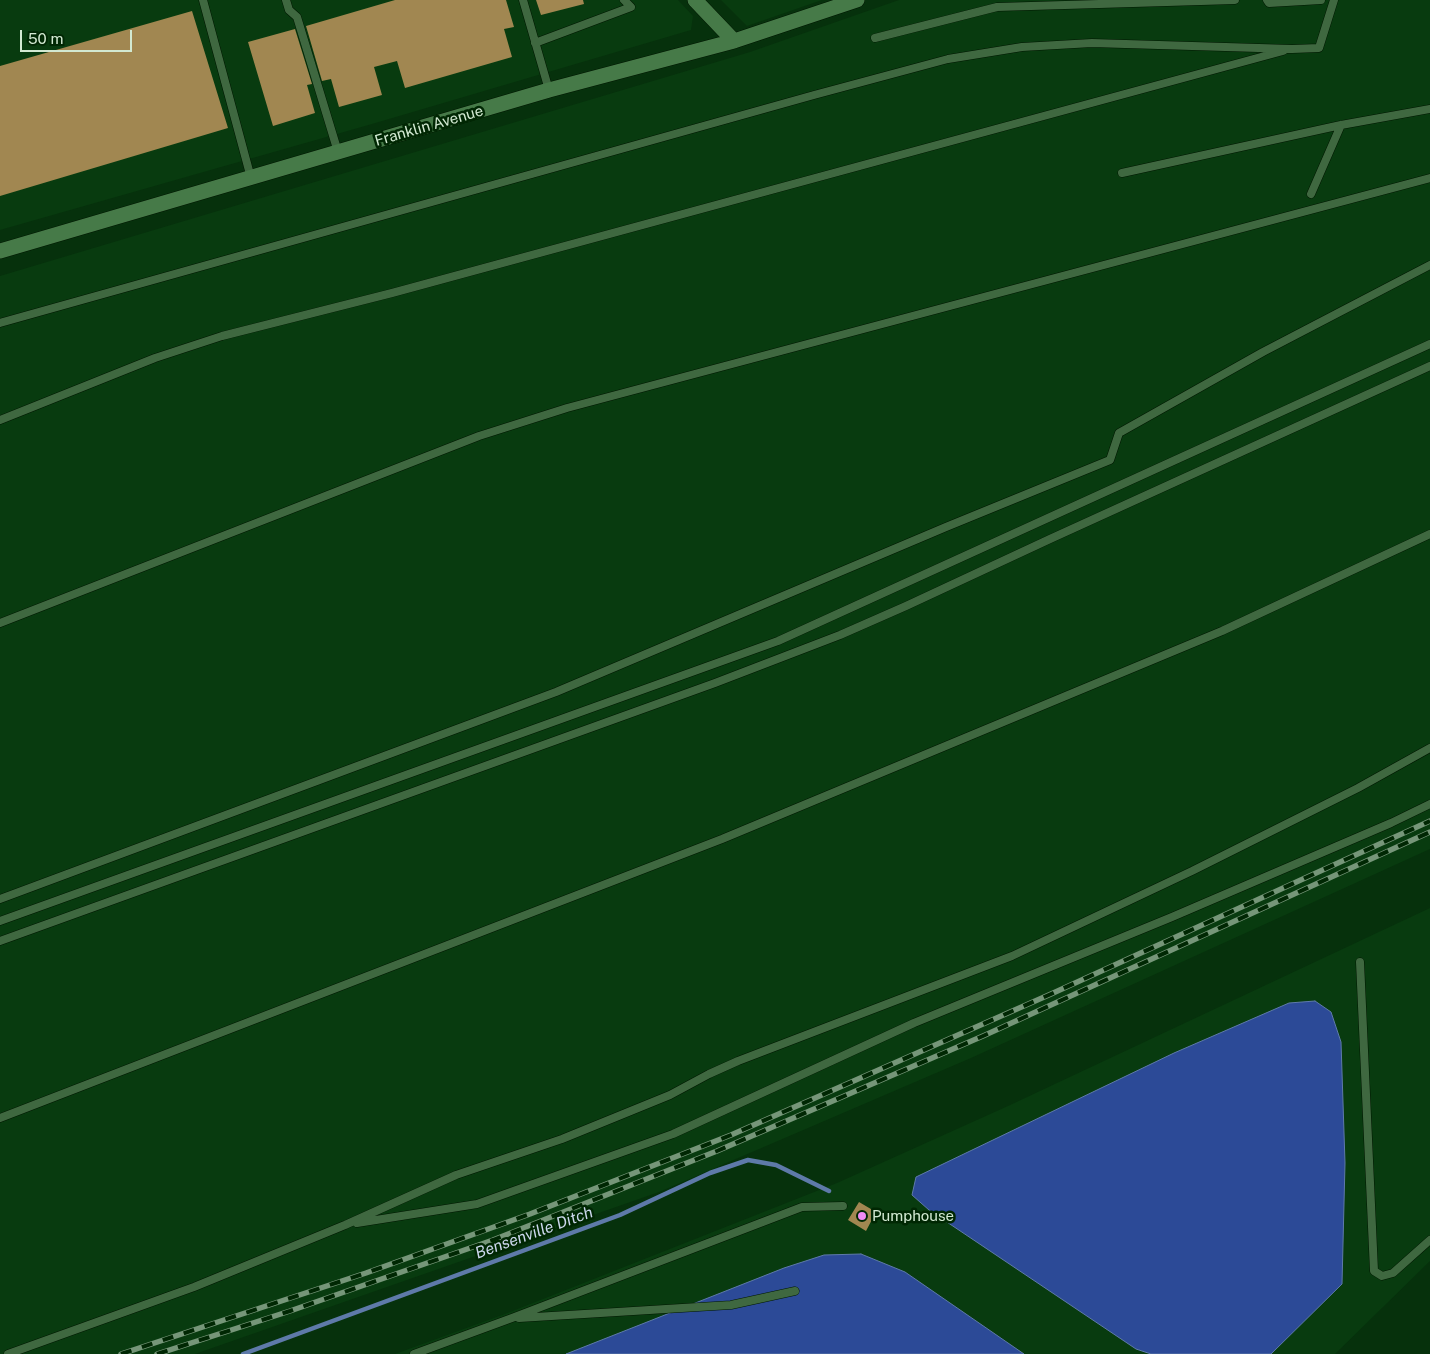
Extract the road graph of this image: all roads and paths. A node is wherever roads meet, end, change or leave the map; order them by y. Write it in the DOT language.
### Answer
graph roads {
  1 [pos="203,0"];
  2 [pos="286,0"];
  3 [pos="523,0"];
  4 [pos="624,0"];
  5 [pos="695,0"];
  6 [pos="857,0"];
  7 [pos="1236,0"];
  8 [pos="1267,0"];
  9 [pos="1321,0"];
  10 [pos="1334,0"];
  11 [pos="875,38"];
  12 [pos="734,41"];
  13 [pos="534,43"];
  14 [pos="1292,49"];
  15 [pos="549,90"];
  16 [pos="1430,109"];
  17 [pos="1341,125"];
  18 [pos="338,152"];
  19 [pos="1122,173"];
  20 [pos="251,178"];
  21 [pos="1430,178"];
  22 [pos="1311,194"];
  23 [pos="0,251"];
  24 [pos="1430,265"];
  25 [pos="0,323"];
  26 [pos="1430,344"];
  27 [pos="1430,366"];
  28 [pos="0,420"];
  29 [pos="1430,534"];
  30 [pos="0,623"];
  31 [pos="1430,748"];
  32 [pos="1430,804"];
  33 [pos="0,899"];
  34 [pos="0,922"];
  35 [pos="0,941"];
  36 [pos="1360,962"];
  37 [pos="0,1118"];
  38 [pos="843,1206"];
  39 [pos="346,1225"];
  40 [pos="1430,1240"];
  41 [pos="795,1291"];
  42 [pos="512,1318"];
  43 [pos="8,1354"];
  44 [pos="414,1354"];
  1 -- 20 [label="lane"];
  2 -- 18 [label="lane"];
  3 -- 13 [label="lane"];
  4 -- 13 [label="lane"];
  5 -- 12 [label="main road"];
  6 -- 12 [label="main road, Franklin Avenue"];
  7 -- 11 [label="lane"];
  8 -- 9 [label="lane"];
  10 -- 14 [label="lane"];
  12 -- 15 [label="main road, Franklin Avenue"];
  13 -- 15 [label="lane"];
  14 -- 25 [label="lane"];
  14 -- 28 [label="lane"];
  15 -- 18 [label="main road, Franklin Avenue"];
  16 -- 17 [label="lane"];
  17 -- 19 [label="lane"];
  17 -- 22 [label="lane"];
  18 -- 20 [label="main road, Franklin Avenue"];
  20 -- 23 [label="main road, Franklin Avenue"];
  21 -- 30 [label="lane"];
  24 -- 33 [label="lane"];
  26 -- 34 [label="lane"];
  27 -- 35 [label="lane"];
  29 -- 37 [label="lane"];
  31 -- 39 [label="lane"];
  32 -- 39 [label="lane"];
  36 -- 40 [label="lane"];
  38 -- 42 [label="lane"];
  39 -- 43 [label="lane"];
  41 -- 42 [label="lane"];
  42 -- 44 [label="lane"];
}
